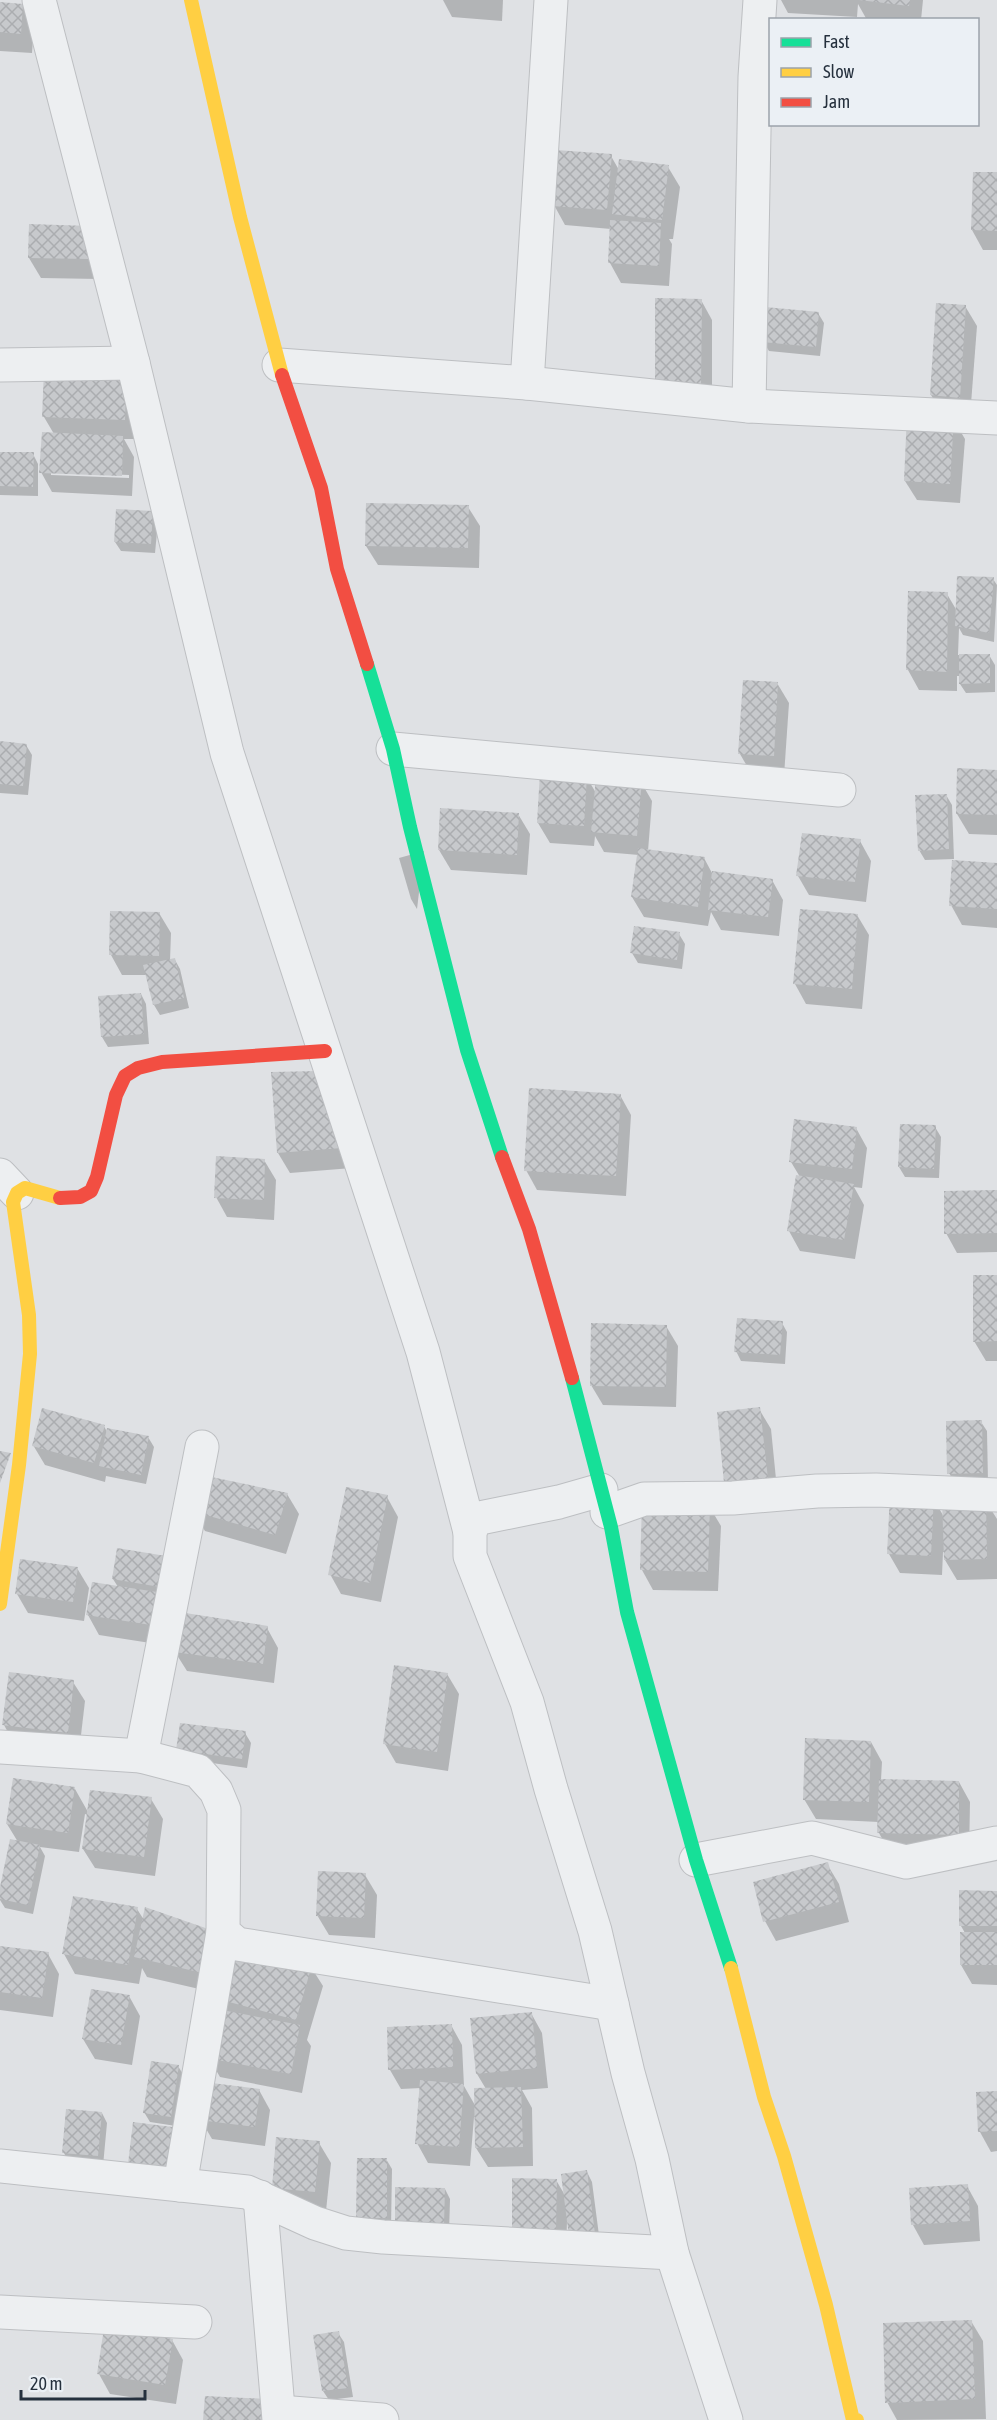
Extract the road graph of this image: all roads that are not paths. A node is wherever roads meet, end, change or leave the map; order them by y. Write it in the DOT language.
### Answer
graph roads {
  1 [pos="39,0"];
  2 [pos="191,0"];
  3 [pos="551,0"];
  4 [pos="760,0"];
  5 [pos="133,363"];
  6 [pos="0,365"];
  7 [pos="279,365"];
  8 [pos="527,382"];
  9 [pos="749,405"];
  10 [pos="997,418"];
  11 [pos="393,749"];
  12 [pos="839,790"];
  13 [pos="326,1051"];
  14 [pos="8,1184"];
  15 [pos="202,1447"];
  16 [pos="997,1495"];
  17 [pos="604,1501"];
  18 [pos="472,1525"];
  19 [pos="0,1604"];
  20 [pos="0,1747"];
  21 [pos="141,1756"];
  22 [pos="997,1843"];
  23 [pos="696,1860"];
  24 [pos="223,1932"];
  25 [pos="612,2004"];
  26 [pos="0,2166"];
  27 [pos="180,2185"];
  28 [pos="260,2198"];
  29 [pos="672,2253"];
  30 [pos="0,2312"];
  31 [pos="195,2322"];
  32 [pos="279,2416"];
  33 [pos="382,2420"];
  34 [pos="726,2420"];
  35 [pos="857,2420"];
  1 -- 5 [label="street"];
  2 -- 7 [label="street"];
  3 -- 8 [label="street"];
  4 -- 9 [label="street"];
  5 -- 6 [label="street"];
  5 -- 13 [label="street"];
  7 -- 8 [label="street"];
  7 -- 11 [label="street"];
  8 -- 9 [label="street"];
  9 -- 10 [label="street"];
  11 -- 12 [label="street"];
  11 -- 17 [label="street"];
  13 -- 14 [label="street"];
  13 -- 18 [label="street"];
  14 -- 19 [label="street"];
  15 -- 21 [label="street"];
  16 -- 17 [label="street"];
  17 -- 18 [label="street"];
  17 -- 23 [label="street"];
  18 -- 25 [label="street"];
  20 -- 21 [label="street"];
  21 -- 24 [label="street"];
  22 -- 23 [label="street"];
  23 -- 35 [label="street"];
  24 -- 25 [label="street"];
  24 -- 27 [label="street"];
  25 -- 29 [label="street"];
  26 -- 27 [label="street"];
  27 -- 28 [label="street"];
  28 -- 29 [label="street"];
  28 -- 32 [label="street"];
  29 -- 34 [label="street"];
  30 -- 31 [label="street"];
  32 -- 33 [label="street"];
}
